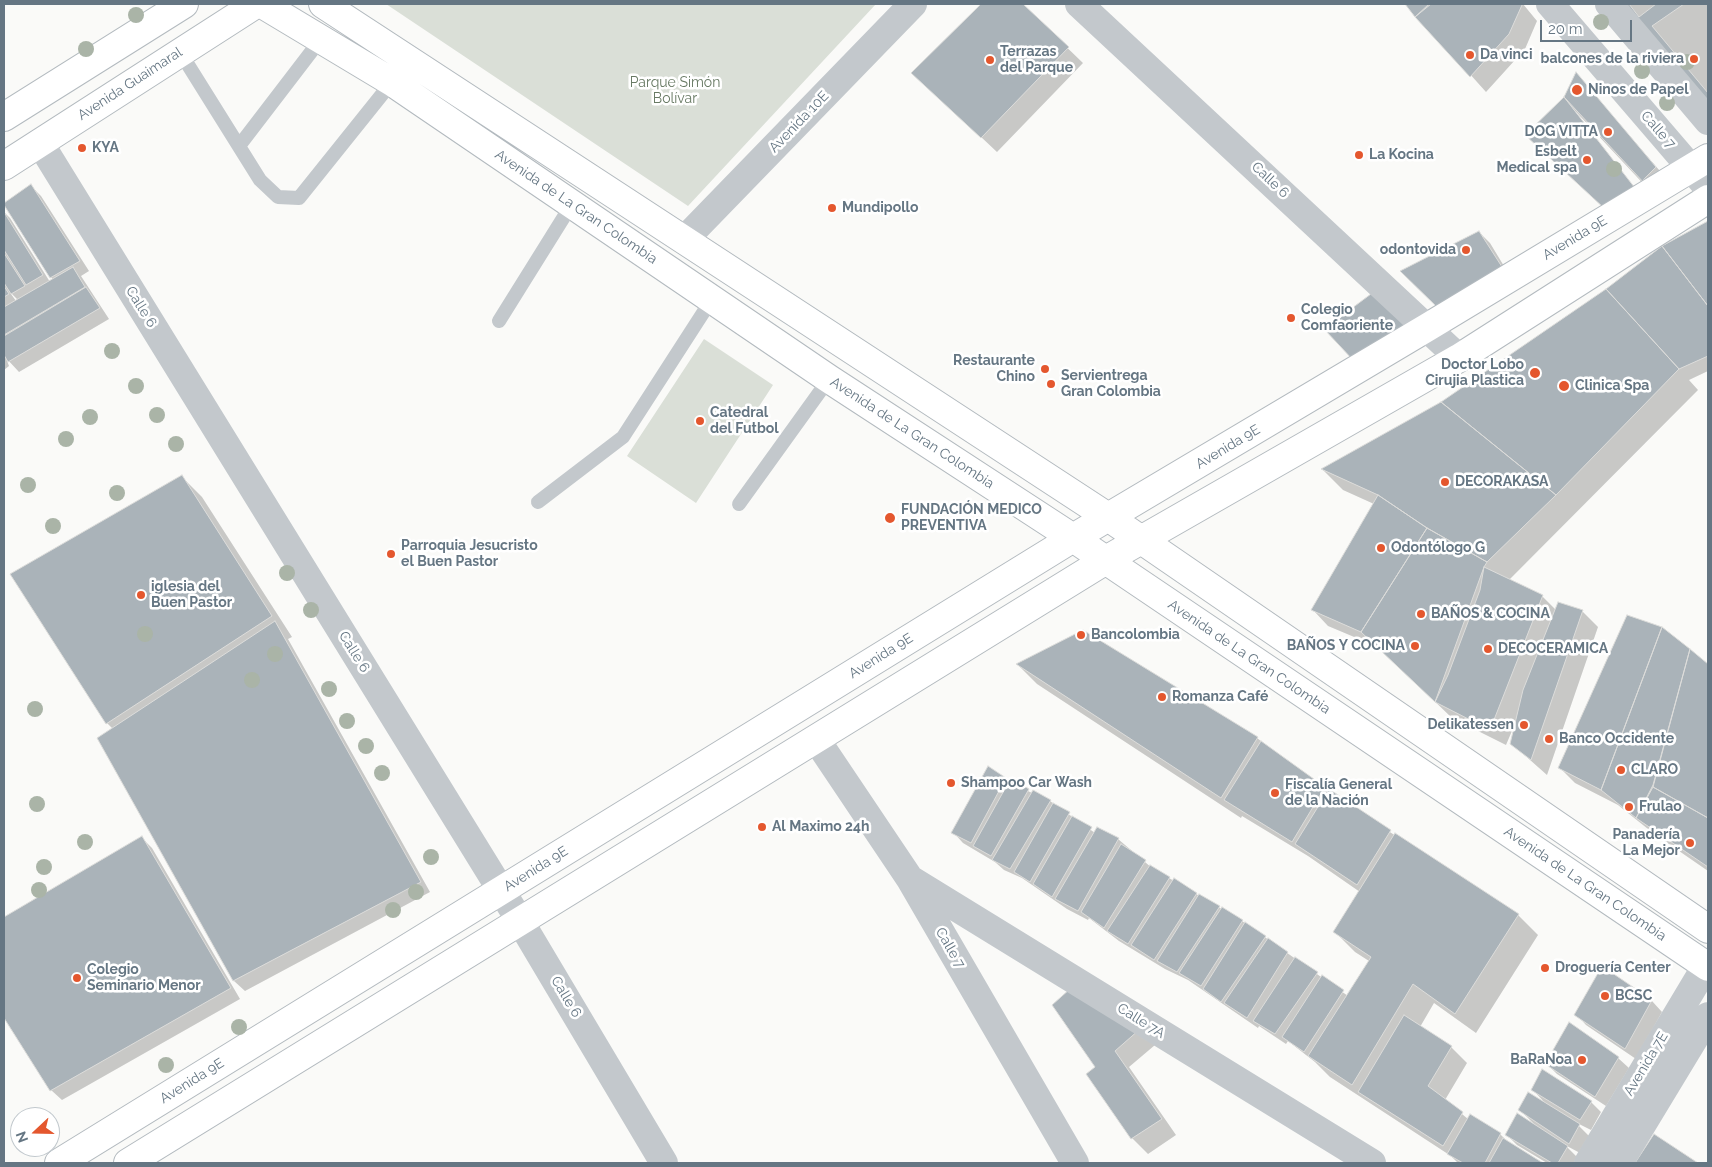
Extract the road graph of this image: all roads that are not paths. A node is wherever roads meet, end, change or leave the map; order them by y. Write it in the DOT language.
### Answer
graph roads {
  1 [pos="184,4"];
  2 [pos="256,4"];
  3 [pos="262,4"];
  4 [pos="323,4"];
  5 [pos="913,4"];
  6 [pos="1079,4"];
  7 [pos="1550,4"];
  8 [pos="1609,4"];
  9 [pos="321,39"];
  10 [pos="180,52"];
  11 [pos="392,82"];
  12 [pos="4,117"];
  13 [pos="1708,121"];
  14 [pos="40,143"];
  15 [pos="239,146"];
  16 [pos="4,166"];
  17 [pos="1702,172"];
  18 [pos="1708,199"];
  19 [pos="572,204"];
  20 [pos="684,240"];
  21 [pos="712,299"];
  22 [pos="499,321"];
  23 [pos="1428,327"];
  24 [pos="1459,358"];
  25 [pos="829,379"];
  26 [pos="538,502"];
  27 [pos="739,504"];
  28 [pos="1108,517"];
  29 [pos="1073,538"];
  30 [pos="1140,540"];
  31 [pos="1106,560"];
  32 [pos="816,739"];
  33 [pos="910,880"];
  34 [pos="502,890"];
  35 [pos="520,921"];
  36 [pos="1708,928"];
  37 [pos="1707,967"];
  38 [pos="1708,1016"];
  39 [pos="59,1163"];
  40 [pos="128,1163"];
  41 [pos="664,1163"];
  42 [pos="1075,1163"];
  43 [pos="1372,1163"];
  44 [pos="1588,1163"];
  45 [pos="1619,1163"];
  1 -- 12 [label="street"];
  2 -- 10 [label="street, Avenida Guaimaral"];
  3 -- 9 [label="street, Avenida de La Gran Colombia"];
  4 -- 20 [label="street"];
  5 -- 20 [label="street, Avenida 10E"];
  6 -- 23 [label="street, Calle 6"];
  7 -- 17 [label="street, Calle 7"];
  8 -- 13 [label="street"];
  9 -- 11 [label="street, Avenida de La Gran Colombia"];
  9 -- 15 [label="lane"];
  10 -- 14 [label="street, Avenida Guaimaral"];
  10 -- 15 [label="lane"];
  11 -- 15 [label="lane"];
  11 -- 19 [label="street, Avenida de La Gran Colombia"];
  14 -- 16 [label="street, Avenida Guaimaral"];
  14 -- 34 [label="street, Calle 6"];
  17 -- 23 [label="street, Avenida 9E"];
  18 -- 24 [label="street"];
  19 -- 21 [label="street, Avenida de La Gran Colombia"];
  19 -- 22 [label="lane"];
  20 -- 28 [label="street"];
  21 -- 25 [label="street, Avenida de La Gran Colombia"];
  21 -- 26 [label="lane"];
  23 -- 24 [label="street, Calle 6"];
  23 -- 28 [label="street, Avenida 9E"];
  24 -- 30 [label="street"];
  25 -- 27 [label="lane"];
  25 -- 29 [label="street, Avenida de La Gran Colombia"];
  28 -- 29 [label="street, Avenida 9E"];
  28 -- 30 [label="street"];
  29 -- 31 [label="street, Avenida de La Gran Colombia"];
  29 -- 34 [label="street, Avenida 9E"];
  30 -- 31 [label="street"];
  30 -- 36 [label="street"];
  31 -- 32 [label="street"];
  31 -- 37 [label="street, Avenida de La Gran Colombia"];
  32 -- 33 [label="street, Calle 7"];
  32 -- 35 [label="street"];
  33 -- 42 [label="street, Calle 7"];
  33 -- 43 [label="street, Calle 7A"];
  34 -- 35 [label="street, Calle 6"];
  34 -- 39 [label="street, Avenida 9E"];
  35 -- 40 [label="street"];
  35 -- 41 [label="street, Calle 6"];
  37 -- 44 [label="street, Avenida 7E"];
  38 -- 45 [label="street, Avenida 7E"];
}
